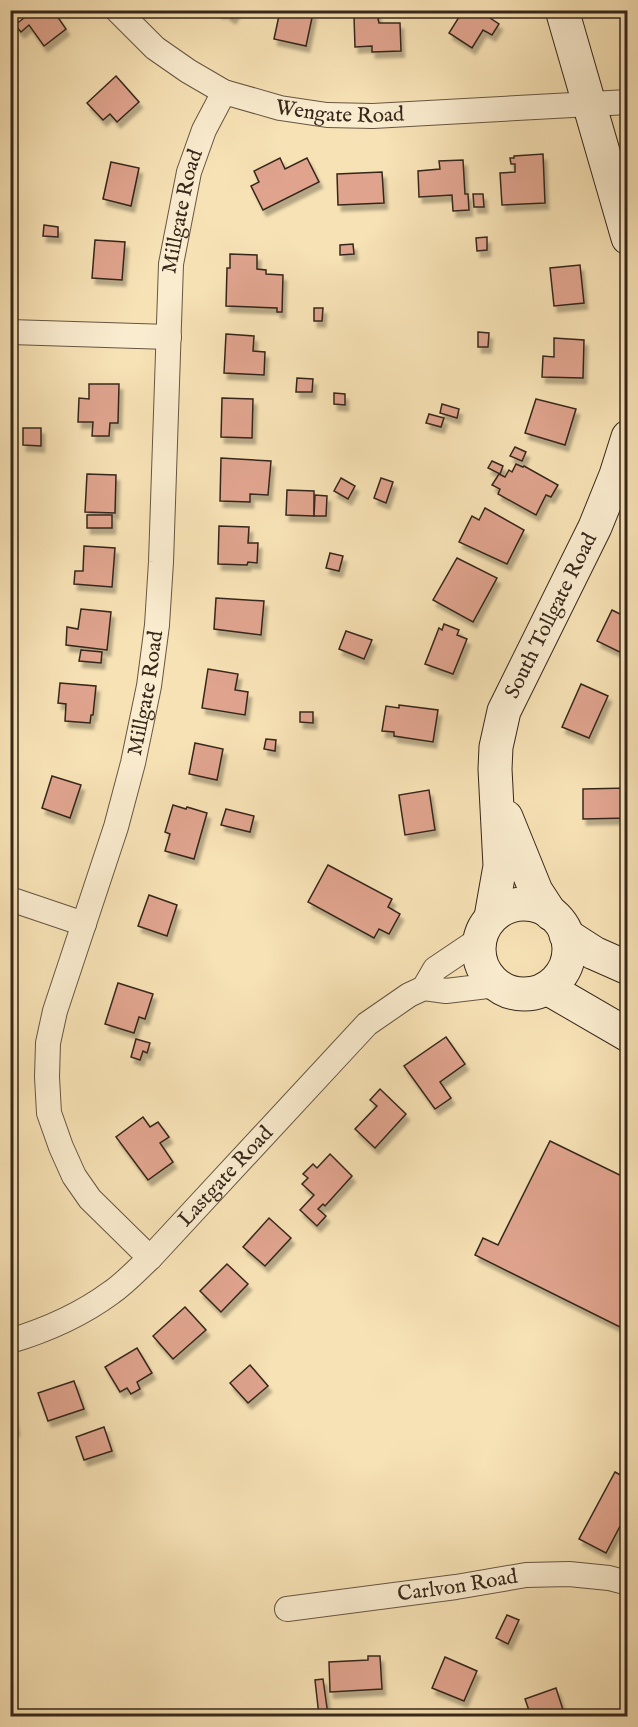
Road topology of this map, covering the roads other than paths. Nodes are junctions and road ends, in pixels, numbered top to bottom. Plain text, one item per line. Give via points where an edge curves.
1 (117, 10) edge
2 (562, 10) edge
3 (224, 92) junction
4 (627, 102) edge
5 (591, 104) junction
6 (627, 238) edge
7 (10, 332) edge
8 (169, 337) junction
9 (627, 437) edge
10 (497, 800) junction
11 (10, 899) edge
12 (84, 924) junction
13 (558, 924) junction
14 (486, 927) junction
15 (627, 969) edge
16 (496, 985) junction
17 (424, 988) junction
18 (547, 988) junction
19 (627, 1035) edge
20 (150, 1258) junction
21 (10, 1341) edge
22 (627, 1583) edge
23 (287, 1609) dead end

1 - 3 street, Wengate Road via 155,48
2 - 5 street
3 - 5 street, Wengate Road via 280,108 327,115
3 - 8 street, Millgate Road via 204,130 181,206 171,264
4 - 5 street, Wengate Road
5 - 6 street
7 - 8 street
8 - 12 street, Millgate Road via 158,604 149,686 116,827
9 - 10 street, South Tollgate Road via 595,527 504,711 496,747
10 - 13 street, South Tollgate Road via 536,891
10 - 14 street, South Tollgate Road via 501,866
11 - 12 street
12 - 20 street, Millgate Road via 48,1043 49,1113 60,1147 90,1199
13 - 14 street via 542,908 520,905 510,907
13 - 15 street, South Tollgate Road via 594,953
13 - 18 street via 569,947 564,968
14 - 16 street via 479,948 482,966
14 - 17 street, Lastgate Road via 435,969
16 - 17 street via 446,991
16 - 18 street via 521,994
17 - 20 street, Lastgate Road via 367,1024
18 - 19 street
20 - 21 street, Lastgate Road via 113,1292 73,1317
22 - 23 street, Carlvon Road via 569,1574 526,1575

